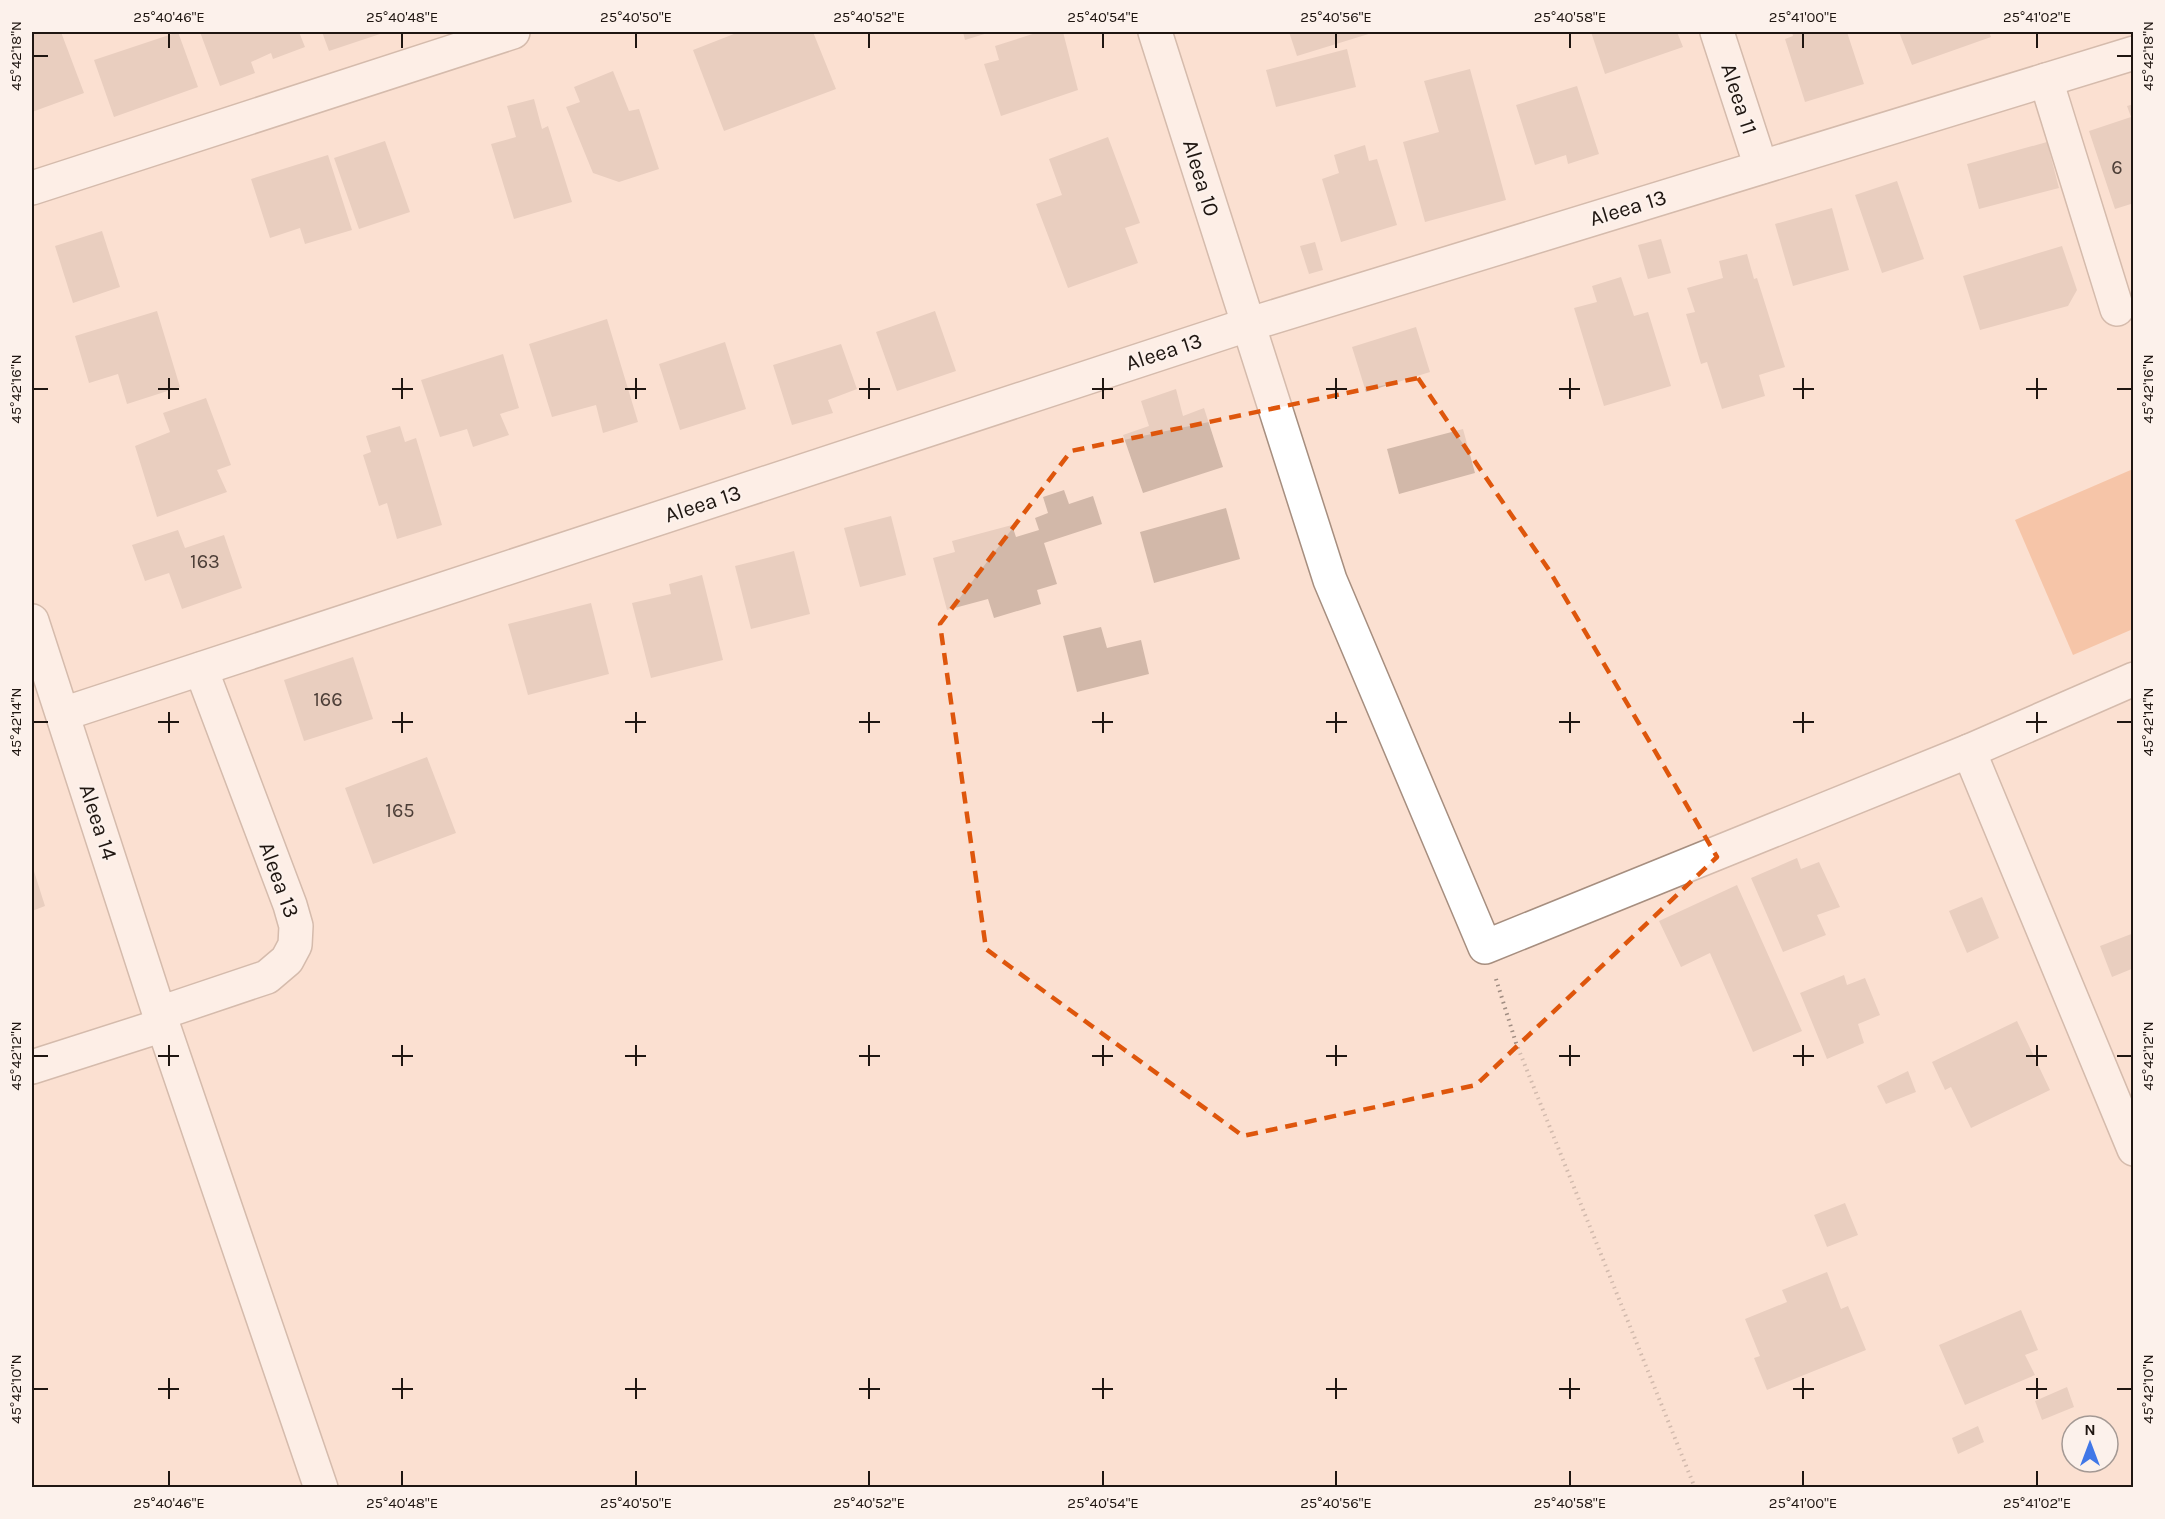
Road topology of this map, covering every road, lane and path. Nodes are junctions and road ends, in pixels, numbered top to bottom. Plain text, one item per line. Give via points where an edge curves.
1 (513, 32) edge
2 (1155, 32) edge
3 (1717, 32) edge
4 (436, 43) edge
5 (2133, 52) edge
6 (2046, 80) junction
7 (1761, 167) junction
8 (32, 188) edge
9 (2117, 309) dead end
10 (1247, 325) junction
11 (32, 621) edge
12 (201, 669) junction
13 (2133, 678) edge
14 (63, 714) junction
15 (1969, 751) junction
16 (1485, 946) junction
17 (161, 1019) junction
18 (32, 1067) edge
19 (2133, 1149) edge
20 (321, 1488) edge
21 (1695, 1488) edge

1 - 4 street
2 - 10 street, Aleea 10
3 - 7 street, Aleea 11
4 - 8 street
5 - 6 street, Aleea 13
6 - 7 street, Aleea 13
6 - 9 street
7 - 10 street, Aleea 13
10 - 12 street, Aleea 13
10 - 16 street, Aleea 10 via 1330,580
11 - 14 street, Aleea 14
12 - 14 street, Aleea 13
12 - 17 street, Aleea 13 via 290,905 296,926 295,945 286,960 267,977
13 - 15 street
14 - 17 street, Aleea 14
15 - 16 street
15 - 19 street
16 - 21 path via 1516,1043
17 - 18 street, Aleea 13
17 - 20 street, Aleea 14

